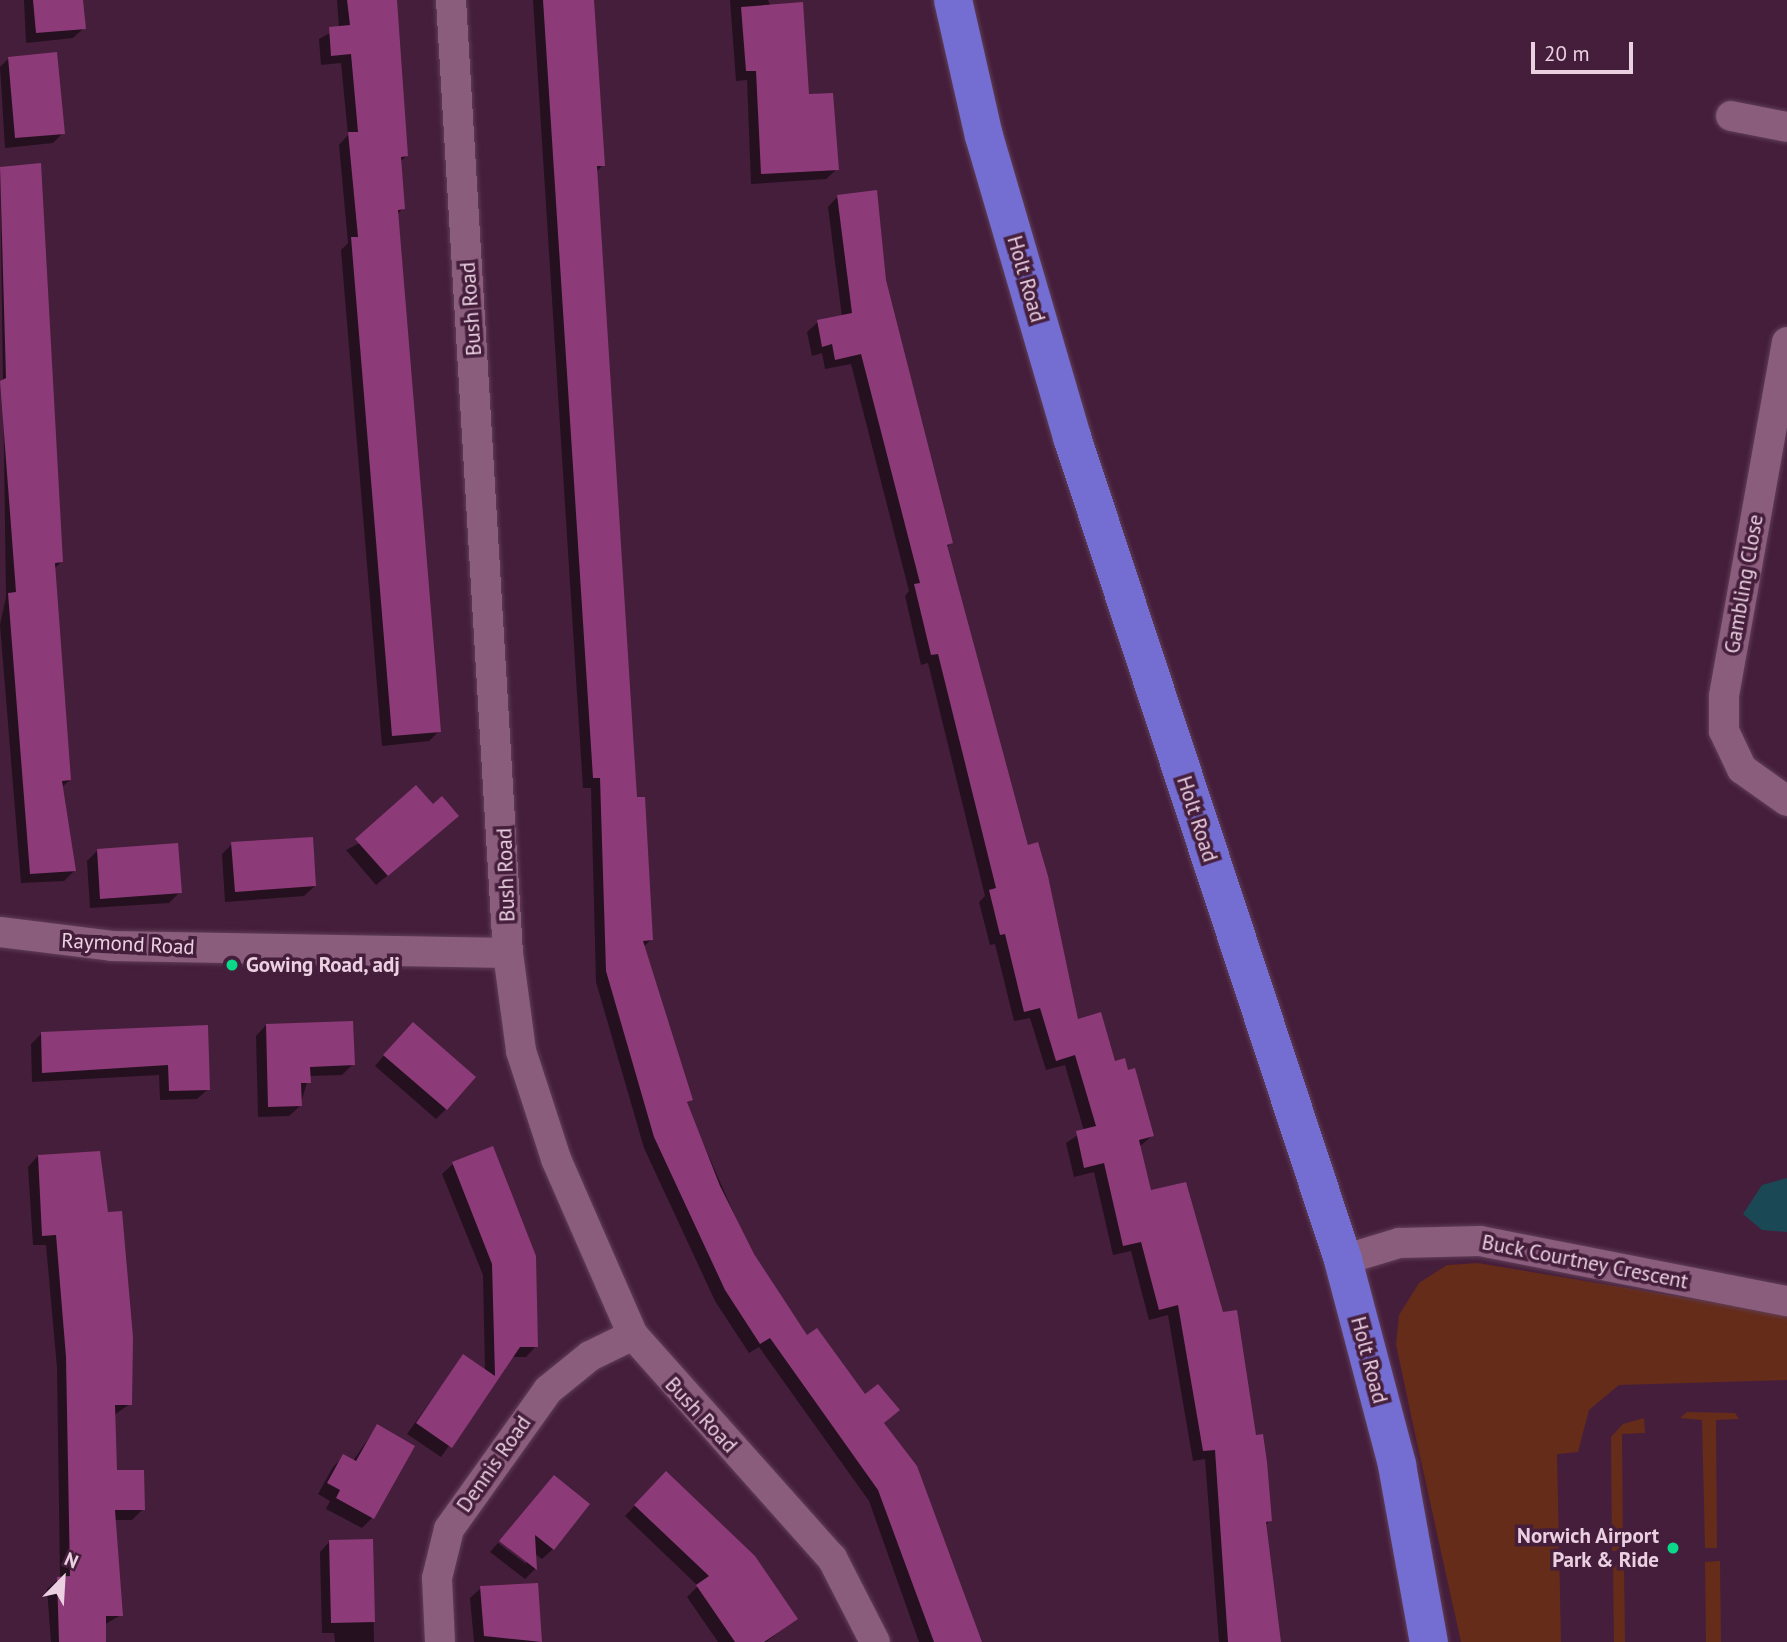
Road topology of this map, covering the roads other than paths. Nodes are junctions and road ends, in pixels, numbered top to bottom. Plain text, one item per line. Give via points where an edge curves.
1 (452, 0) edge
2 (953, 0) edge
3 (1731, 116) dead end
4 (1787, 127) edge
5 (1787, 342) edge
6 (1787, 801) edge
7 (0, 932) edge
8 (508, 953) junction
9 (1343, 1260) junction
10 (1787, 1301) edge
11 (633, 1335) junction
12 (440, 1642) edge
13 (875, 1642) edge
14 (1429, 1642) edge

1 - 8 street, Bush Road
2 - 9 highway, Holt Road via 984,136 1072,437
3 - 4 street
5 - 6 street, Gambling Close via 1726,684 1724,731 1742,769
7 - 8 street, Raymond Road via 112,946
8 - 11 street, Bush Road via 521,1051 536,1099
9 - 10 street, Buck Courtney Crescent via 1399,1243 1480,1241
9 - 14 highway, Holt Road via 1396,1465
11 - 12 street, Dennis Road via 590,1356 548,1390 449,1529 437,1578
11 - 13 street, Bush Road via 832,1558

